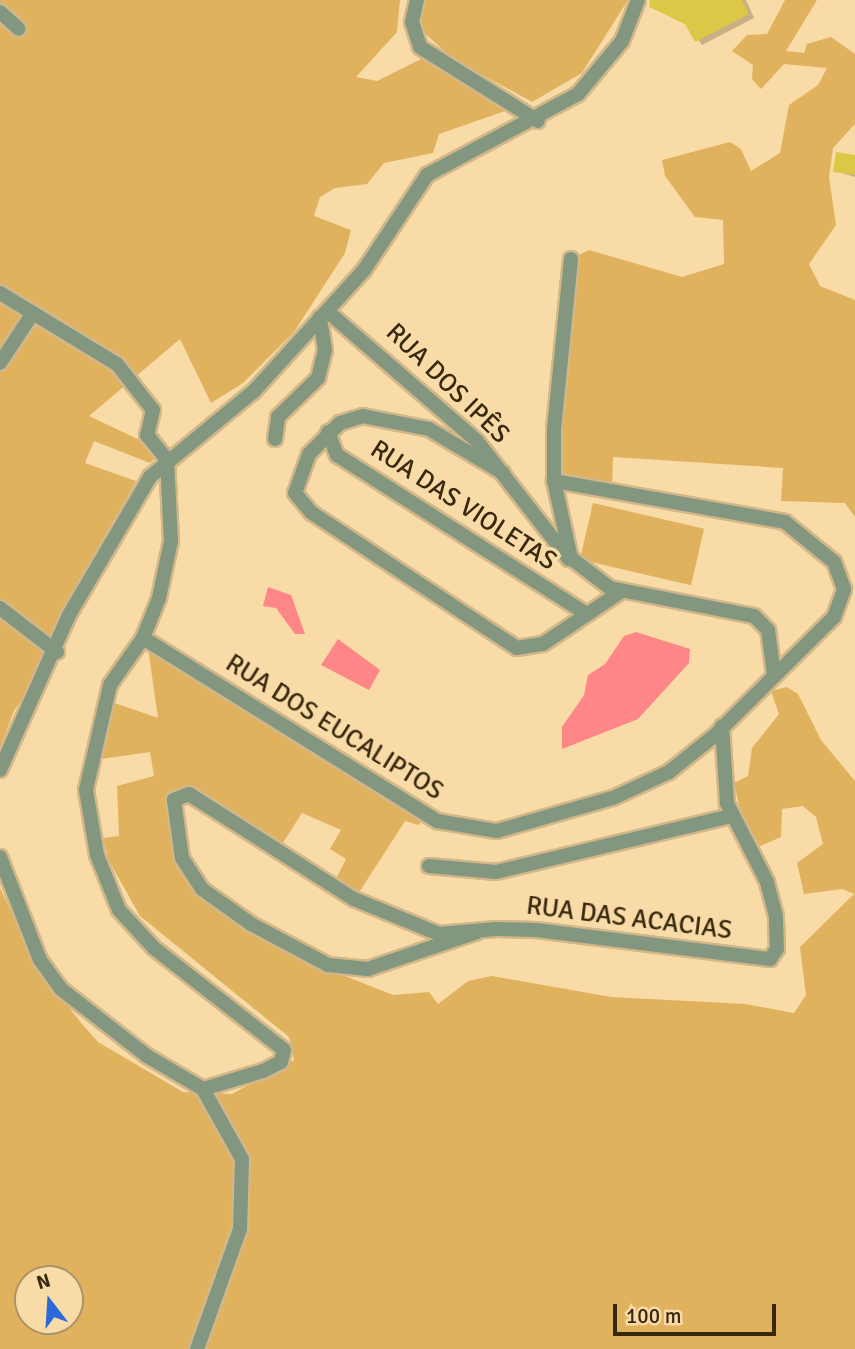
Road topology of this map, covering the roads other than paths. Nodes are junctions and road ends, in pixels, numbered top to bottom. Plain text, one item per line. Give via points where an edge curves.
1 (417, 0) edge
2 (638, 0) edge
3 (0, 12) edge
4 (19, 29) dead end
5 (538, 121) junction
6 (571, 259) dead end
7 (0, 292) edge
8 (33, 313) junction
9 (324, 314) junction
10 (0, 363) edge
11 (324, 437) junction
12 (275, 439) dead end
13 (167, 460) junction
14 (503, 473) junction
15 (554, 481) junction
16 (577, 568) junction
17 (622, 591) junction
18 (850, 599) edge
19 (0, 608) edge
20 (585, 613) junction
21 (143, 638) junction
22 (57, 652) junction
23 (774, 675) junction
24 (722, 726) junction
25 (0, 771) edge
26 (731, 816) junction
27 (0, 857) edge
28 (429, 866) dead end
29 (477, 932) junction
30 (204, 1089) junction
31 (197, 1349) edge

1 - 5 street via 412,22 420,47
2 - 5 street via 622,41 597,75
3 - 4 street
5 - 9 street via 458,154 428,175 364,270
6 - 15 street via 556,382
7 - 8 street
8 - 10 street
8 - 13 street via 117,364 153,410 147,435
9 - 12 street via 326,342 318,378 278,417
9 - 13 street via 254,391
9 - 14 street, RUA DOS IPÊS via 477,441
11 - 14 street via 363,416 408,421 463,446
11 - 20 street, RUA DAS VIOLETAS via 337,455
11 - 20 street via 295,485 303,506 517,648 543,644
13 - 21 street via 171,541
13 - 22 street via 135,498 111,551 69,615
14 - 16 street, RUA DOS IPÊS
15 - 16 street
15 - 18 street, RUA DOS EUCALIPTOS via 785,522 834,562
16 - 17 street
17 - 20 street
17 - 23 street via 754,616 768,630
18 - 23 street, RUA DOS EUCALIPTOS
19 - 22 street
21 - 24 street, RUA DOS EUCALIPTOS via 406,806 466,830 524,827 613,798 669,772
21 - 30 street via 110,685 90,752 90,824 105,886 154,948 274,1039 285,1056 263,1071
22 - 25 street via 18,719
23 - 24 street, RUA DOS EUCALIPTOS
24 - 26 street
26 - 28 street via 496,872
26 - 29 street, RUA DAS ACACIAS via 772,900 775,957 536,930
27 - 30 street via 40,960 61,989 147,1056
29 - 29 street, RUA DAS ACACIAS via 439,934 404,923 313,876 189,794 174,800 182,858 202,889 251,924 328,965 369,969
30 - 31 street via 235,1143 246,1178 240,1229

